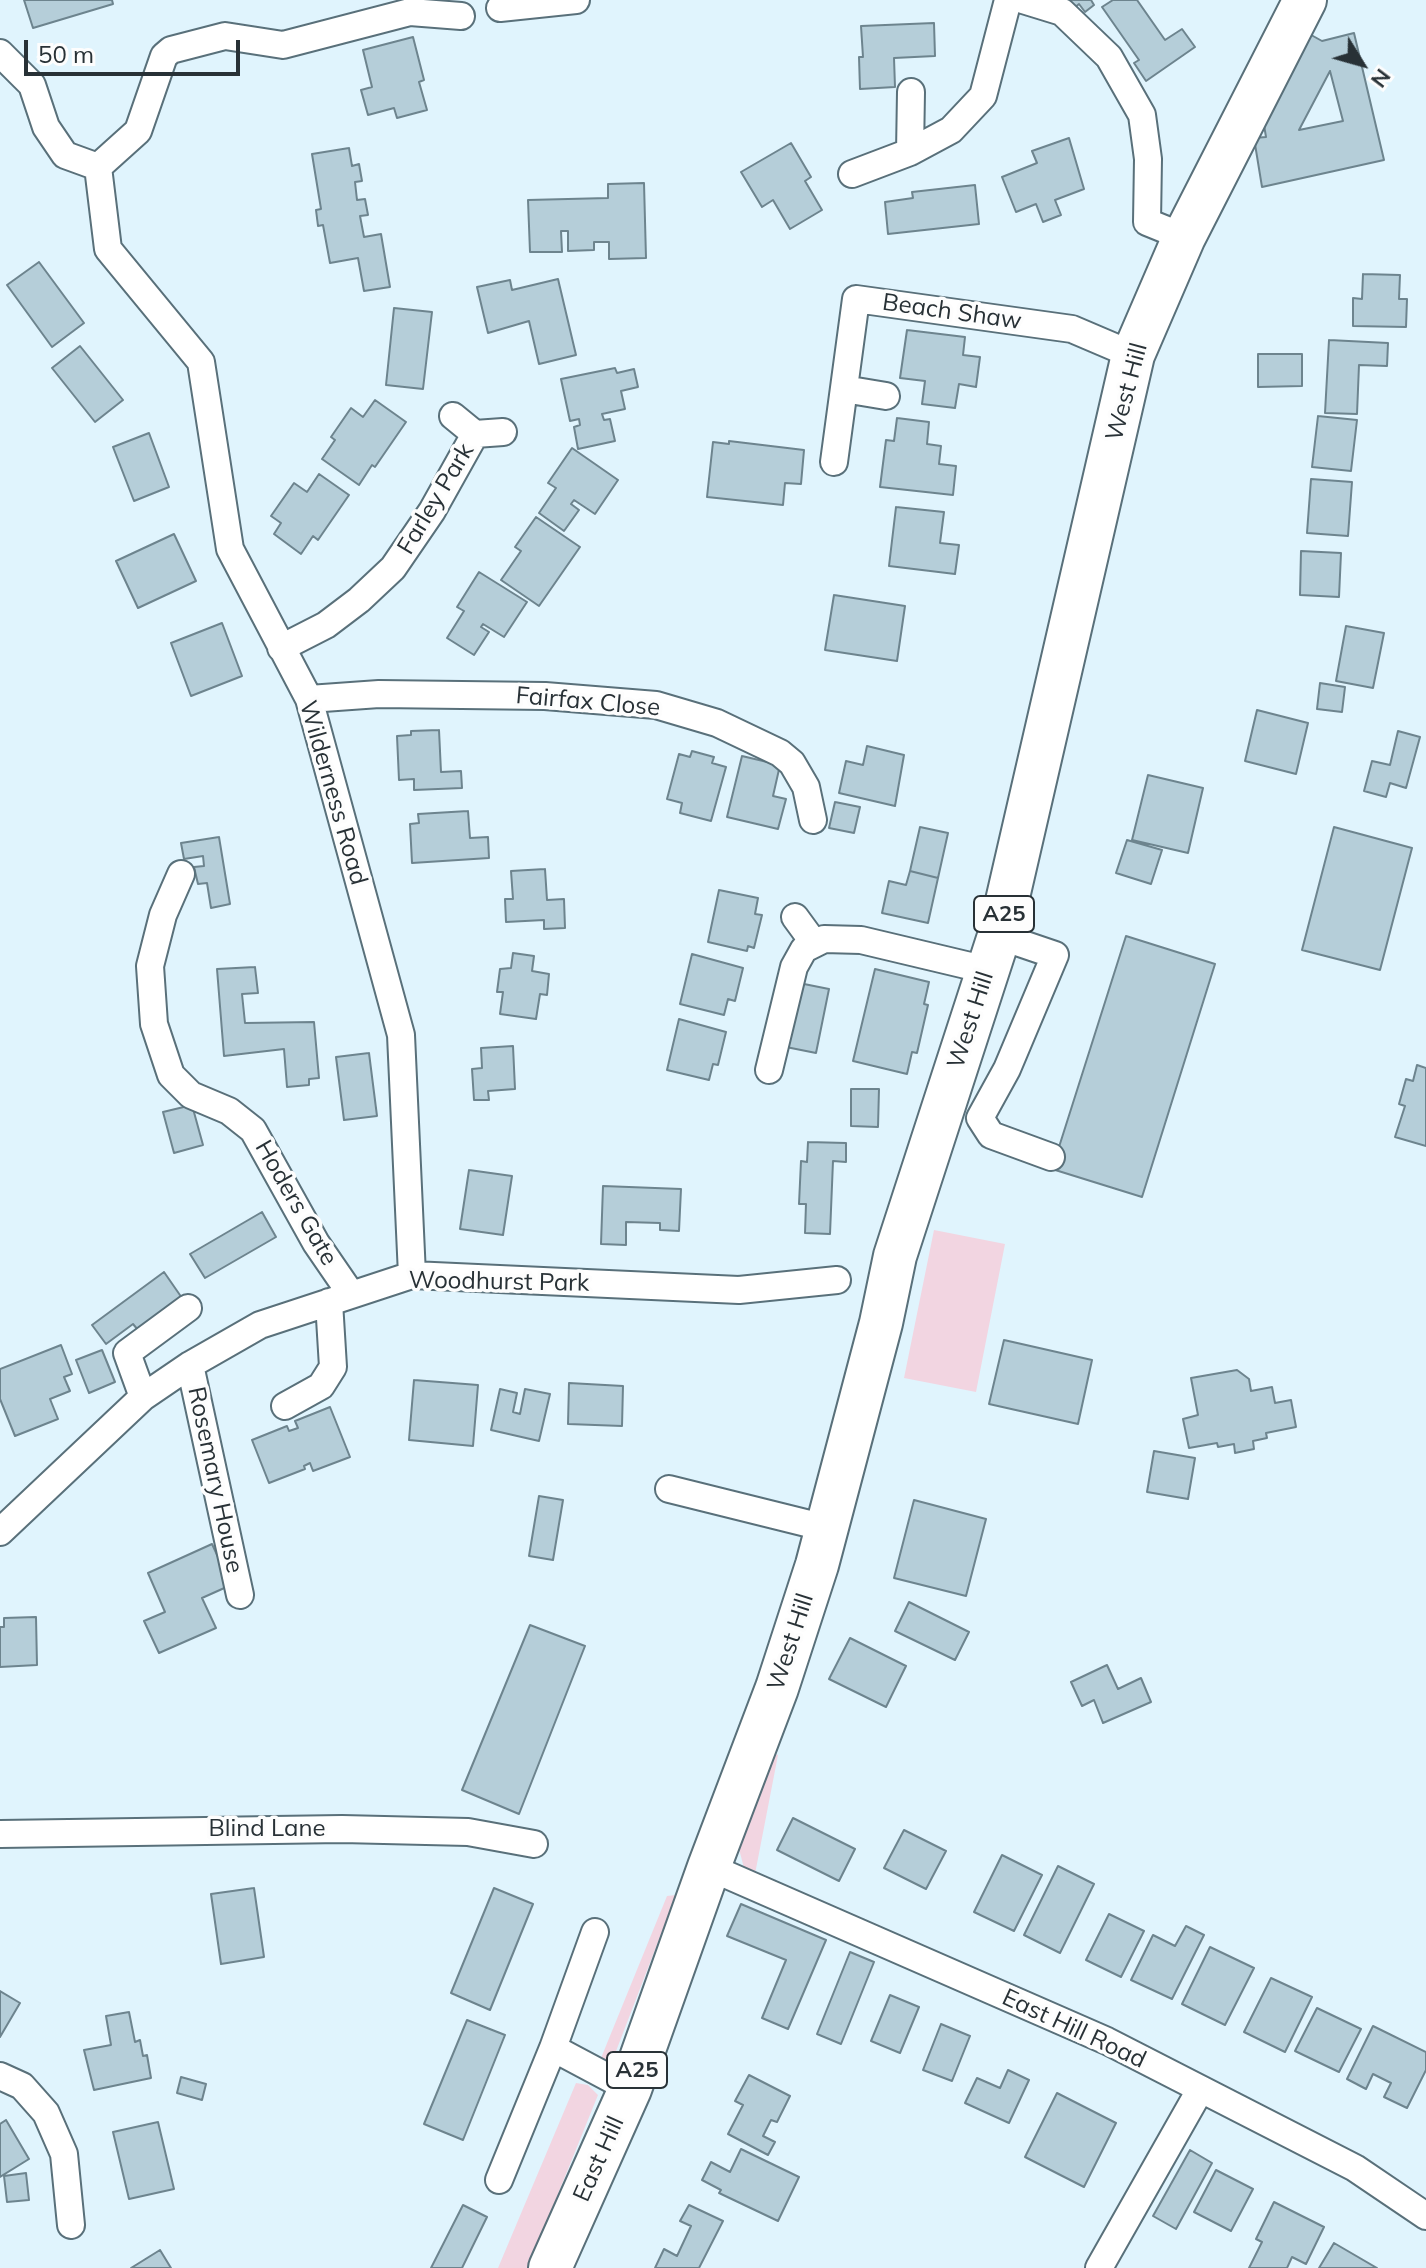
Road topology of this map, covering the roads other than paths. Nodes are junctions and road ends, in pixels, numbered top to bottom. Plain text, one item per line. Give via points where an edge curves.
1 (576, 0) edge
2 (1008, 0) edge
3 (1023, 0) edge
4 (1305, 0) edge
5 (500, 8) dead end
6 (461, 16) dead end
7 (0, 53) edge
8 (911, 92) dead end
9 (910, 152) junction
10 (98, 167) junction
11 (852, 174) dead end
12 (1184, 237) junction
13 (1133, 355) junction
14 (844, 389) junction
15 (886, 396) dead end
16 (453, 416) dead end
17 (503, 432) dead end
18 (475, 434) junction
19 (834, 462) dead end
20 (281, 648) junction
21 (309, 699) junction
22 (813, 820) dead end
23 (181, 874) dead end
24 (795, 917) dead end
25 (814, 943) junction
26 (993, 953) junction
27 (769, 1070) dead end
28 (1051, 1157) dead end
29 (412, 1275) junction
30 (837, 1280) dead end
31 (340, 1298) junction
32 (188, 1308) dead end
33 (190, 1365) junction
34 (143, 1397) junction
35 (285, 1406) dead end
36 (669, 1489) dead end
37 (826, 1528) junction
38 (0, 1532) edge
39 (240, 1595) dead end
40 (0, 1834) edge
41 (534, 1844) dead end
42 (709, 1867) junction
43 (595, 1932) dead end
44 (553, 2048) junction
45 (0, 2076) edge
46 (630, 2089) junction
47 (1200, 2090) junction
48 (499, 2180) dead end
49 (1426, 2216) edge
50 (71, 2225) dead end
51 (550, 2268) edge
52 (1099, 2268) edge

1 - 5 street
2 - 9 street via 983,96 951,130
3 - 12 street via 1062,12 1109,57 1142,115 1147,222
4 - 12 main road, West Hill / A25
6 - 10 street via 410,12 283,45 225,36 171,50 164,56 138,131
7 - 10 street via 32,85 46,127 65,155
8 - 9 street
9 - 11 street
10 - 20 street, Wilderness Road via 108,249 201,362 230,549
12 - 13 main road, West Hill / A25
13 - 14 street, Beach Shaw via 1072,329 856,299
13 - 26 main road, West Hill / A25
14 - 15 street
14 - 19 street, Beach Shaw
16 - 18 street, Farley Park
17 - 18 street, Farley Park
18 - 20 street, Farley Park via 393,568 326,625
20 - 21 street, Wilderness Road
21 - 22 street, Fairfax Close via 379,694 545,696 656,705 717,723 780,753 806,787
21 - 29 street, Wilderness Road via 401,1035
23 - 31 street, Hoders Gate via 150,966 154,1024 171,1075 191,1095 229,1111 253,1130
24 - 25 street
25 - 26 street via 861,940
25 - 27 street via 794,967
26 - 28 street via 1055,955 1007,1069 980,1118 991,1135
26 - 37 main road, West Hill / A25 via 895,1256
29 - 30 street, Woodhurst Park via 739,1290
29 - 31 street, Woodhurst Park
31 - 33 street, Woodhurst Park via 260,1325
31 - 35 street via 333,1367 321,1386
32 - 34 street via 127,1353
33 - 34 street, Woodhurst Park
33 - 39 street, Rosemary House
34 - 38 street, Woodhurst Park
36 - 37 street
37 - 42 main road, West Hill / A25 via 777,1688
40 - 41 street, Blind Lane via 342,1829 468,1832
42 - 46 main road, East Hill / A25
42 - 47 street, East Hill Road via 1107,2041
43 - 44 street
44 - 46 street
44 - 48 street
45 - 50 street via 22,2086 46,2113 64,2154
46 - 51 main road, East Hill / A25
47 - 49 street, East Hill Road via 1355,2168
47 - 52 street

